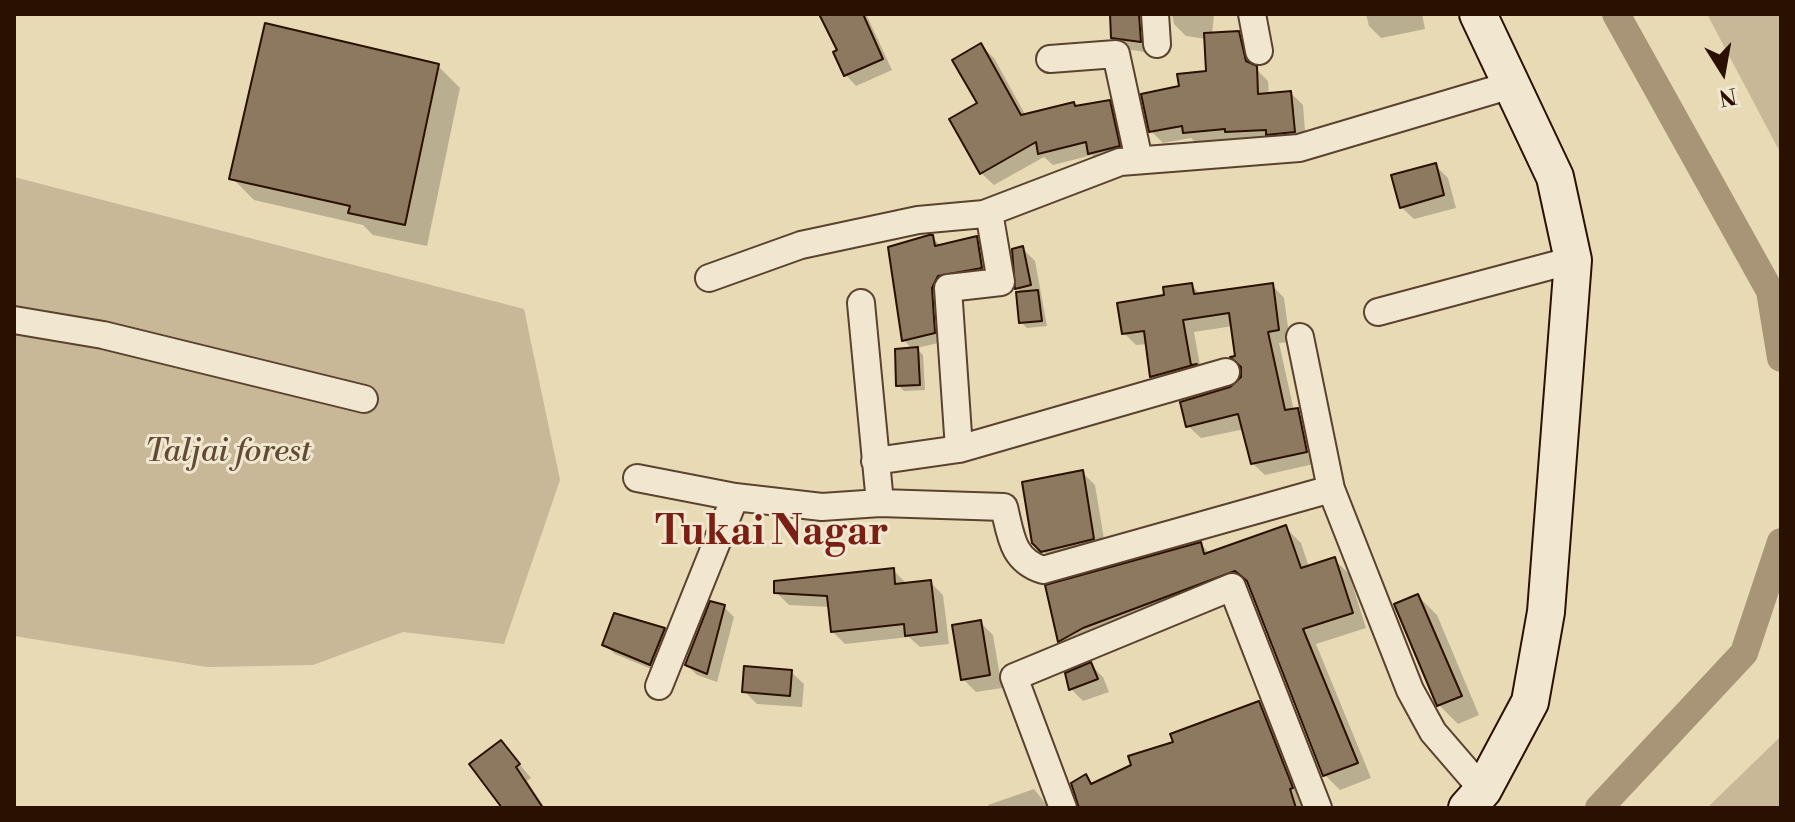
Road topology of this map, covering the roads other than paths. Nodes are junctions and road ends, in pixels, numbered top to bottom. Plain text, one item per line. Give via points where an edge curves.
1 (1155, 14) edge
2 (1252, 14) edge
3 (1478, 14) edge
4 (1157, 44) dead end
5 (1259, 51) dead end
6 (1050, 59) dead end
7 (1511, 85) junction
8 (1139, 160) junction
9 (989, 212) junction
10 (1573, 260) junction
11 (709, 278) dead end
12 (861, 303) dead end
13 (1378, 312) dead end
14 (14, 320) edge
15 (1300, 337) dead end
16 (1226, 372) dead end
17 (364, 399) dead end
18 (959, 449) junction
19 (875, 461) junction
20 (637, 478) dead end
21 (1331, 489) junction
22 (735, 497) junction
23 (880, 503) junction
24 (659, 686) dead end
25 (1475, 799) edge
26 (1063, 808) edge
27 (1318, 808) edge

1 - 4 street
2 - 5 street
3 - 7 street
6 - 8 street via 1116,54
7 - 8 street via 1299,148
7 - 10 street via 1555,177
8 - 9 street via 1120,162
9 - 11 street via 918,220 801,245
9 - 18 street via 1001,282 948,288
10 - 13 street
10 - 25 street via 1546,612 1530,702
12 - 19 street
14 - 17 street via 103,335
15 - 21 street
16 - 18 street
18 - 19 street
19 - 23 street
20 - 22 street
21 - 23 street via 1043,570 1015,552 1004,507
21 - 25 street via 1410,690
22 - 23 street via 822,507
22 - 24 street
26 - 27 street via 1014,677 1232,587

